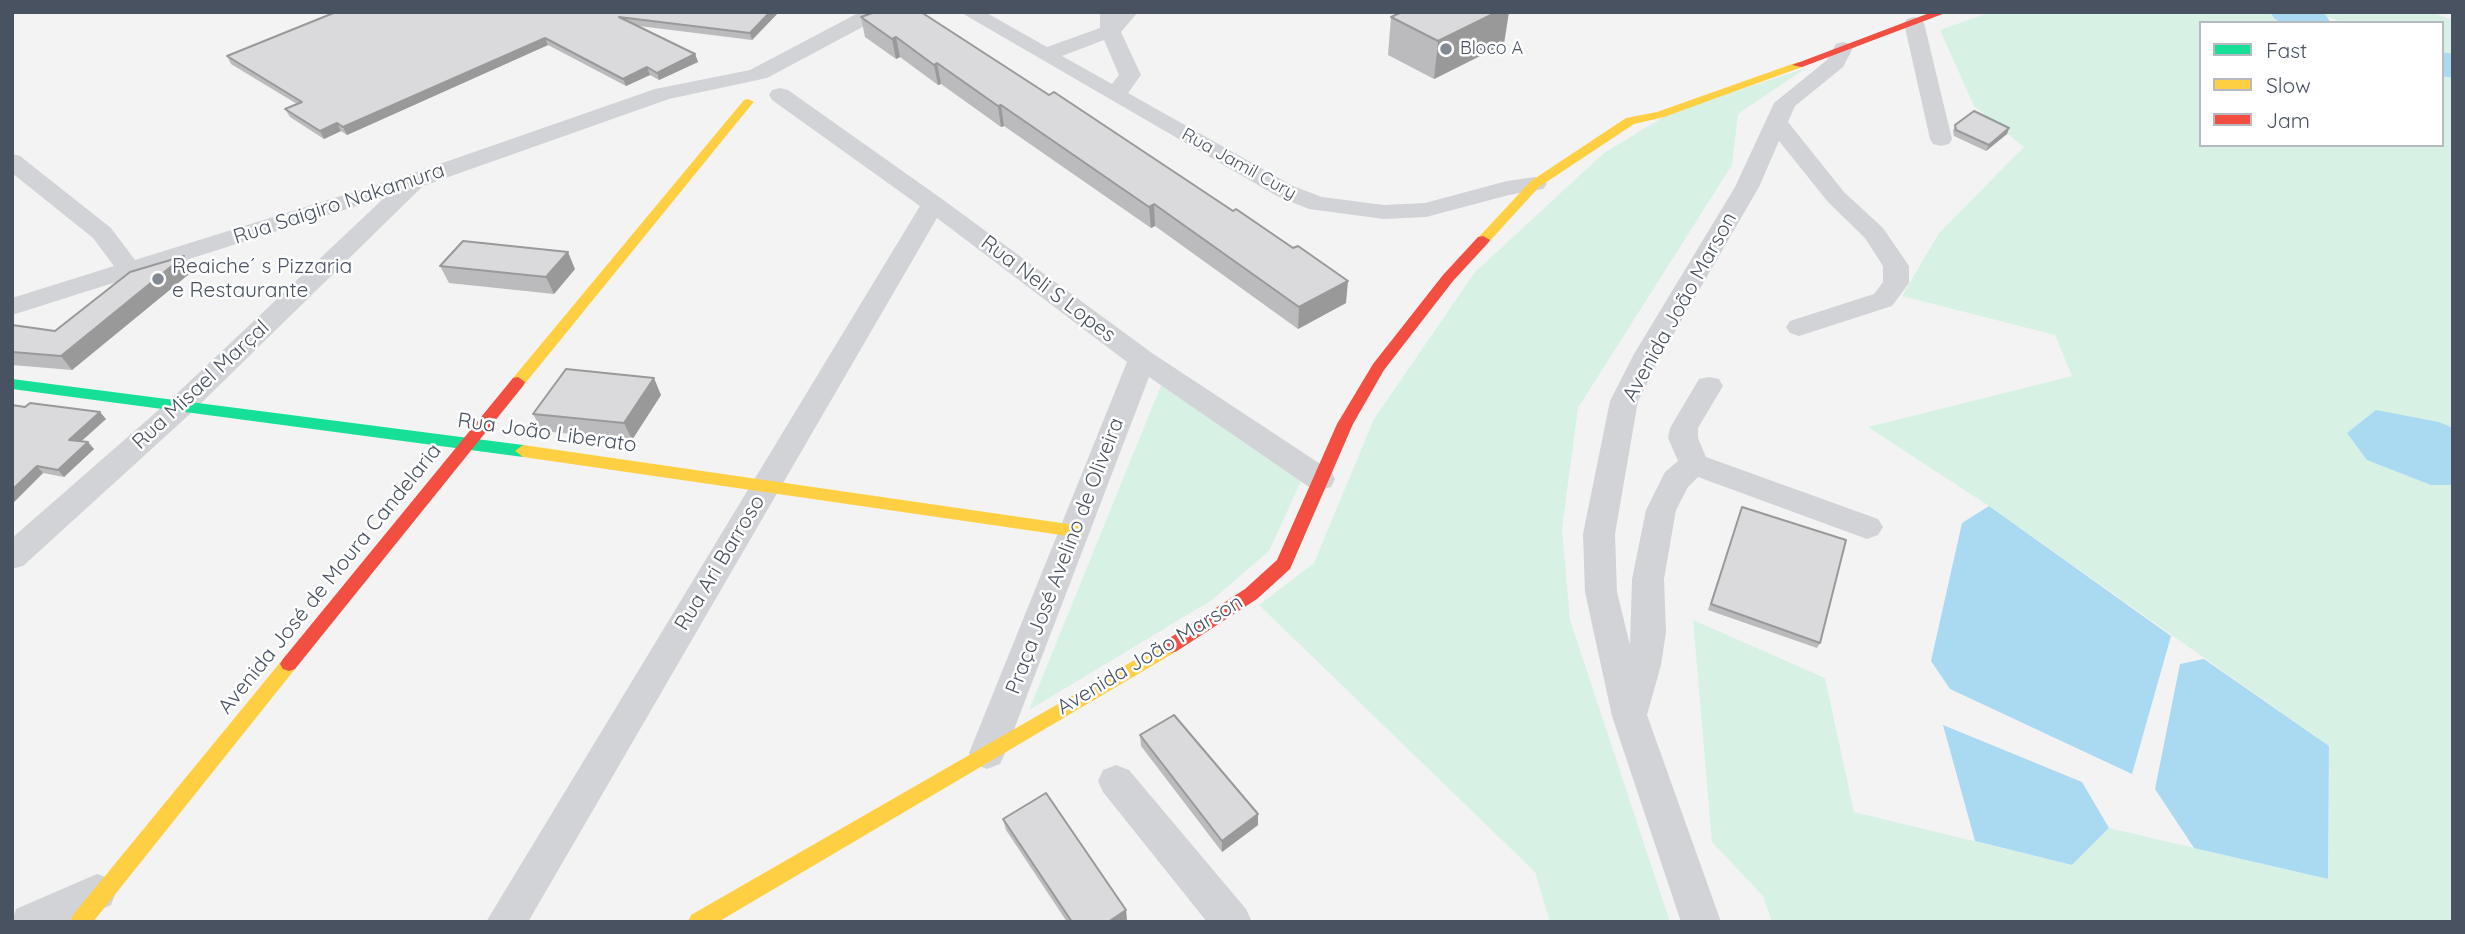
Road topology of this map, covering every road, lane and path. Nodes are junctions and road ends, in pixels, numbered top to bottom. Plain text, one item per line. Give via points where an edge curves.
1 (876, 12) edge
2 (970, 12) edge
3 (1128, 12) edge
4 (1943, 12) edge
5 (1110, 22) edge
6 (1914, 23) junction
7 (849, 29) junction
8 (1843, 48) junction
9 (1045, 55) junction
10 (753, 74) junction
11 (784, 89) junction
12 (663, 94) junction
13 (1115, 95) junction
14 (739, 96) junction
15 (1656, 98) dead end
16 (1629, 121) junction
17 (1777, 123) junction
18 (1941, 139) dead end
19 (12, 161) edge
20 (416, 180) junction
21 (1535, 184) junction
22 (933, 204) junction
23 (130, 270) junction
24 (12, 307) edge
25 (1799, 327) dead end
26 (1142, 359) junction
27 (12, 384) edge
28 (1709, 386) dead end
29 (180, 407) junction
30 (468, 443) junction
31 (1694, 464) junction
32 (1320, 479) junction
33 (765, 487) junction
34 (1867, 527) dead end
35 (1074, 531) junction
36 (12, 557) edge
37 (1630, 716) junction
38 (987, 753) junction
39 (1116, 781) dead end
40 (109, 886) junction
41 (30, 922) edge
42 (80, 922) edge
43 (506, 922) edge
44 (698, 922) edge
45 (1232, 922) edge
46 (1701, 922) edge

1 - 7 street, Rua Saigiro Nakamura
2 - 9 street, Rua Jamil Cury
3 - 5 street
4 - 6 street, Avenida João Marson
5 - 9 street
5 - 13 street via 1130,75
6 - 8 street, Avenida João Marson
6 - 18 street
7 - 10 street, Rua Saigiro Nakamura
7 - 11 street, Rua Saigiro Nakamura
8 - 16 street, Avenida João Marson via 1660,115
8 - 17 street, Avenida João Marson via 1836,63 1785,103
9 - 13 street, Rua Jamil Cury
10 - 11 street, Rua Neli S Lopes via 779,75
10 - 12 street, Rua Saigiro Nakamura
10 - 14 street via 738,80
11 - 14 street, Rua Saigiro Nakamura via 759,102
11 - 22 street, Rua Neli S Lopes
12 - 14 street, Rua Saigiro Nakamura
12 - 20 street, Rua Saigiro Nakamura
13 - 21 street, Rua Jamil Cury via 1285,191 1318,204 1384,212 1426,210 1507,187
14 - 30 street, Avenida José de Moura Candelaria
15 - 16 street, Avenida João Marson via 1634,111
16 - 21 street, Avenida João Marson
17 - 25 street via 1836,197 1874,233 1896,267 1896,283 1883,300
17 - 37 street, Avenida João Marson via 1725,226 1624,401 1599,534 1601,592
19 - 23 street via 102,233
20 - 23 street, Rua Saigiro Nakamura
20 - 29 street, Rua Misael Marçal
21 - 32 street, Avenida João Marson via 1440,287 1378,367
22 - 26 street, Rua Neli S Lopes
22 - 33 street, Rua Ari Barroso
23 - 24 street, Rua Saigiro Nakamura
26 - 32 street, Rua Neli S Lopes
26 - 35 street, Praça José Avelino de Oliveira
27 - 29 street, Rua João Liberato
28 - 31 street via 1684,428 1683,438
29 - 30 street, Rua João Liberato
29 - 36 street, Rua Misael Marçal
30 - 33 street, Rua João Liberato
30 - 40 street, Avenida José de Moura Candelaria
31 - 34 street
31 - 37 street via 1675,480 1661,510 1648,579 1649,632
32 - 38 street, Avenida João Marson via 1284,564 1251,594 1197,631
33 - 35 street, Rua João Liberato
33 - 43 street, Rua Ari Barroso
35 - 38 street, Praça José Avelino de Oliveira
37 - 46 street, Avenida João Marson
38 - 44 street, Avenida João Marson
39 - 45 street
40 - 41 street
40 - 42 street, Avenida José de Moura Candelaria

